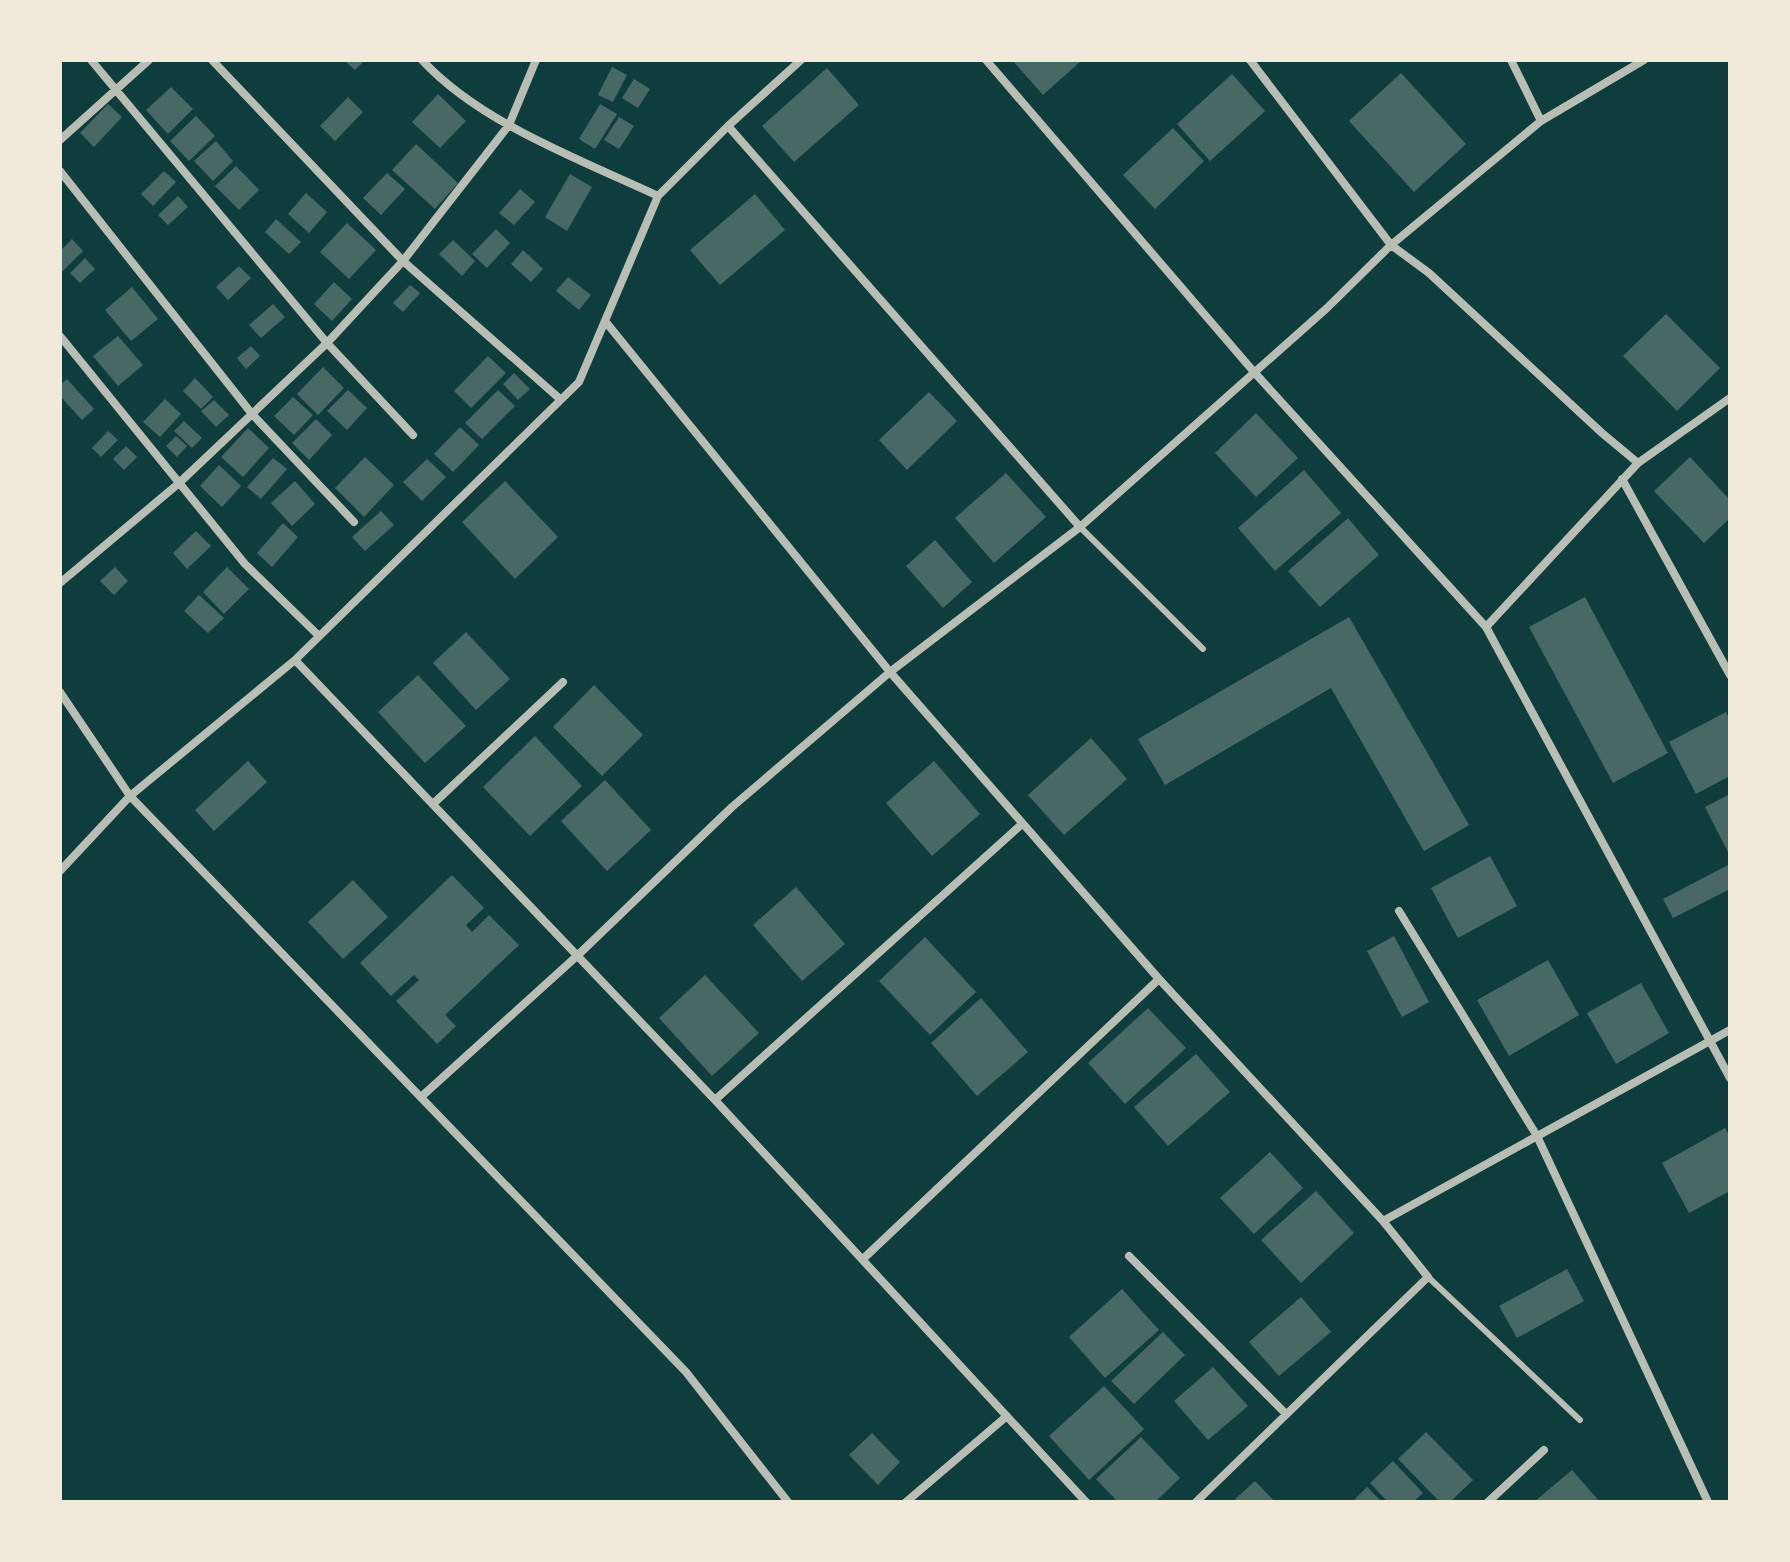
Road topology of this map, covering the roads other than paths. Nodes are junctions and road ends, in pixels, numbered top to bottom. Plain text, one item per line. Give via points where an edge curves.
1 (91, 60) edge
2 (149, 60) edge
3 (212, 60) edge
4 (422, 60) edge
5 (536, 60) edge
6 (801, 60) edge
7 (986, 60) edge
8 (1250, 60) edge
9 (1511, 60) edge
10 (1644, 60) edge
11 (114, 91) junction
12 (1541, 121) junction
13 (509, 125) junction
14 (728, 126) junction
15 (60, 140) edge
16 (60, 171) edge
17 (658, 196) junction
18 (1391, 245) junction
19 (403, 261) junction
20 (605, 321) junction
21 (60, 336) edge
22 (327, 343) junction
23 (1254, 372) junction
24 (1730, 398) edge
25 (560, 399) junction
26 (252, 414) junction
27 (413, 435) dead end
28 (1638, 463) junction
29 (1622, 479) junction
30 (178, 484) junction
31 (354, 522) dead end
32 (1080, 527) junction
33 (60, 583) edge
34 (1486, 627) junction
35 (319, 636) junction
36 (1203, 649) dead end
37 (295, 660) junction
38 (890, 672) junction
39 (1730, 675) edge
40 (563, 682) dead end
41 (60, 692) edge
42 (130, 796) junction
43 (433, 804) junction
44 (1022, 824) junction
45 (60, 871) edge
46 (1399, 911) dead end
47 (578, 955) junction
48 (1159, 979) junction
49 (1730, 1030) edge
50 (1710, 1041) junction
51 (1730, 1078) edge
52 (421, 1097) junction
53 (715, 1100) junction
54 (1537, 1136) junction
55 (1383, 1221) junction
56 (1129, 1256) dead end
57 (863, 1259) junction
58 (1428, 1277) junction
59 (1286, 1414) junction
60 (1007, 1416) junction
61 (1580, 1420) dead end
62 (1544, 1450) dead end
63 (788, 1502) edge
64 (906, 1502) edge
65 (1086, 1502) edge
66 (1196, 1502) edge
67 (1488, 1502) edge
68 (1708, 1502) edge

1 - 11 street
2 - 11 street
3 - 19 street
4 - 13 street via 436,76
5 - 13 street
6 - 14 street
7 - 23 street
8 - 18 street
9 - 12 street
10 - 12 street
11 - 15 street
11 - 22 street
12 - 18 street
13 - 17 street
13 - 19 street
14 - 17 street
14 - 32 street
16 - 26 street
17 - 20 street
18 - 23 street
18 - 28 street via 1429,273
19 - 22 street
19 - 25 street
20 - 25 street via 579,382
20 - 38 street
21 - 30 street
22 - 26 street
22 - 27 street
23 - 32 street
23 - 34 street
24 - 28 street
25 - 35 street
26 - 30 street
26 - 31 street
28 - 29 street
29 - 34 street
29 - 39 street
30 - 33 street
30 - 35 street via 245,564
32 - 36 lane
32 - 38 street
34 - 50 street
35 - 37 street
37 - 42 street
37 - 43 street
38 - 44 street
38 - 47 street via 732,807
40 - 43 street
41 - 42 street
42 - 45 street
42 - 52 street
43 - 47 street
44 - 48 street
44 - 53 street
46 - 54 street
47 - 52 street
47 - 53 street
48 - 55 street
48 - 57 street
49 - 50 street
50 - 51 street
50 - 54 street
52 - 63 street via 686,1372
53 - 57 street
54 - 55 street
54 - 68 street
55 - 58 street
56 - 59 street
57 - 60 street
58 - 59 street
58 - 61 lane
59 - 66 street
60 - 64 street
60 - 65 street
62 - 67 street

